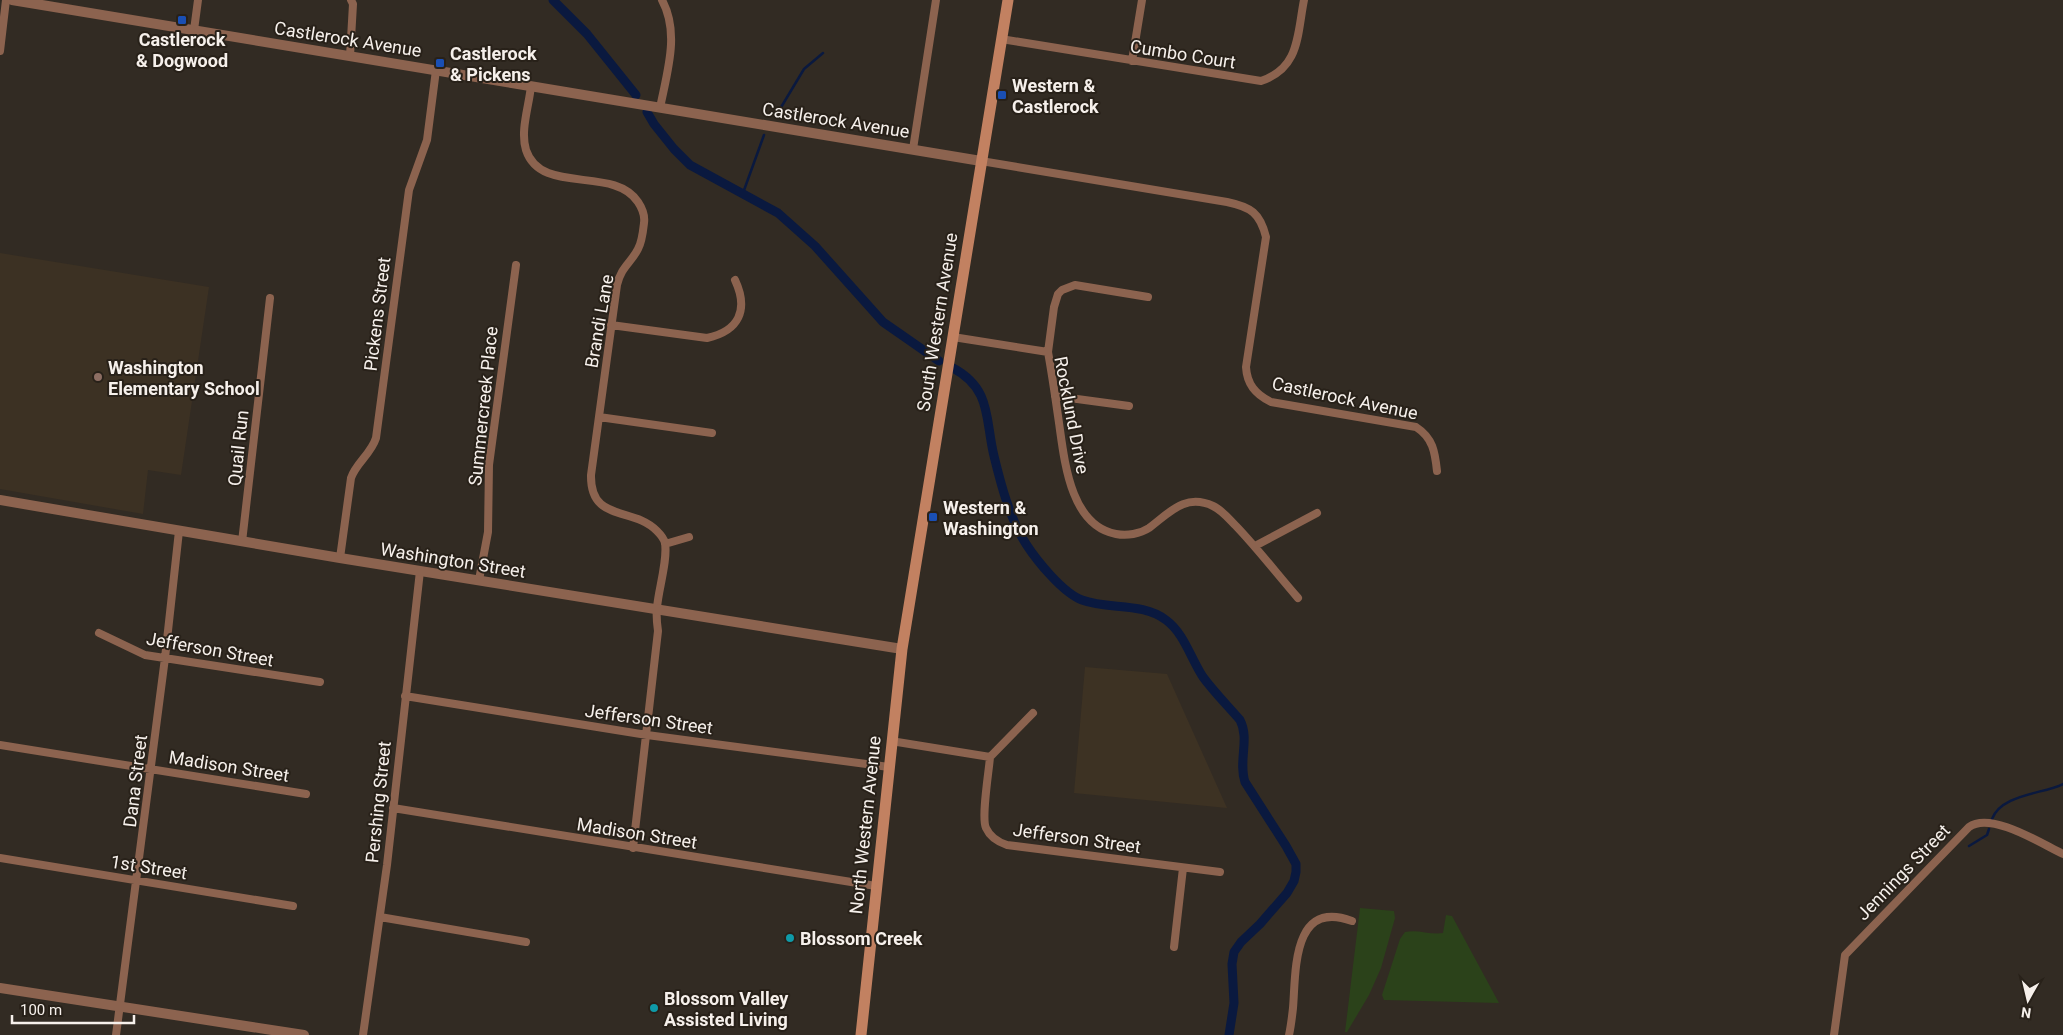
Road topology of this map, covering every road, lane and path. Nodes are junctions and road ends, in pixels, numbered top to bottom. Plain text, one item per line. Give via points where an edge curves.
1 (6, 0) edge
2 (12, 0) edge
3 (198, 0) edge
4 (351, 0) edge
5 (662, 0) edge
6 (936, 0) edge
7 (1008, 0) edge
8 (1142, 0) edge
9 (1304, 0) edge
10 (194, 30) junction
11 (1001, 39) junction
12 (0, 51) edge
13 (350, 56) junction
14 (1132, 61) junction
15 (436, 70) junction
16 (532, 86) junction
17 (660, 108) junction
18 (913, 150) junction
19 (981, 161) junction
20 (516, 265) dead end
21 (736, 280) dead end
22 (1148, 297) dead end
23 (270, 298) dead end
24 (611, 324) junction
25 (953, 336) junction
26 (1048, 352) junction
27 (1056, 396) junction
28 (1130, 406) dead end
29 (600, 417) junction
30 (712, 433) dead end
31 (1437, 471) dead end
32 (0, 500) edge
33 (1317, 513) dead end
34 (179, 531) junction
35 (689, 537) dead end
36 (242, 542) junction
37 (665, 544) junction
38 (1255, 546) junction
39 (340, 558) junction
40 (420, 571) junction
41 (479, 580) junction
42 (1298, 598) dead end
43 (657, 609) junction
44 (99, 633) dead end
45 (902, 649) junction
46 (166, 658) junction
47 (320, 682) dead end
48 (405, 696) junction
49 (1033, 713) dead end
50 (647, 735) junction
51 (891, 741) junction
52 (0, 744) edge
53 (990, 758) junction
54 (889, 767) junction
55 (152, 769) junction
56 (306, 794) dead end
57 (393, 808) junction
58 (633, 848) junction
59 (2063, 854) edge
60 (0, 858) edge
61 (1184, 868) junction
62 (1220, 872) dead end
63 (137, 880) junction
64 (876, 886) junction
65 (293, 906) dead end
66 (380, 918) junction
67 (1352, 921) dead end
68 (526, 942) dead end
69 (1174, 947) dead end
70 (0, 988) edge
71 (120, 1006) junction
72 (116, 1035) edge
73 (304, 1035) edge
74 (363, 1035) edge
75 (861, 1035) edge
76 (1290, 1035) edge
77 (1834, 1035) edge

1 - 12 street
2 - 10 street, Castlerock Avenue
3 - 10 street
4 - 13 street
5 - 17 street via 671,23 672,39
6 - 18 street
7 - 11 main road, South Western Avenue
8 - 14 street
9 - 14 street, Cumbo Court via 1293,56 1275,77 1261,81
10 - 13 street, Castlerock Avenue
11 - 14 street, Cumbo Court
11 - 19 main road, South Western Avenue
13 - 15 street, Castlerock Avenue
15 - 16 street, Castlerock Avenue
15 - 39 street, Pickens Street via 427,140 409,190 376,438 352,475
16 - 17 street, Castlerock Avenue
16 - 24 street, Brandi Lane via 524,140 528,155 536,166 553,174 616,185 630,192 642,209 642,240 638,251 619,275
17 - 18 street, Castlerock Avenue
18 - 19 street, Castlerock Avenue
19 - 25 main road, South Western Avenue
19 - 31 street, Castlerock Avenue via 1218,200 1251,210 1258,217 1266,237 1246,367 1250,386 1270,402 1416,427 1430,438
20 - 41 street, Summercreek Place via 489,465 488,532
21 - 24 street via 742,294 740,312 734,324 717,336 707,338
22 - 26 street via 1075,286 1062,290 1054,307
23 - 36 street, Quail Run
24 - 29 street, Brandi Lane
25 - 26 street, Rocklund Drive
25 - 45 main road, South Western Avenue
26 - 27 street, Rocklund Drive
27 - 28 street
27 - 38 street, Rocklund Drive via 1065,468 1071,489 1093,524 1120,535 1138,533 1180,504 1203,503 1220,510
29 - 30 street
29 - 37 street, Brandi Lane via 591,475 593,494 607,509 644,520 660,534
32 - 34 street, Washington Street
33 - 38 street
34 - 36 street, Washington Street
34 - 46 street, Dana Street
35 - 37 street
36 - 39 street, Washington Street
37 - 43 street
38 - 42 street, Rocklund Drive
39 - 40 street, Washington Street
40 - 41 street, Washington Street
40 - 48 street, Pershing Street
41 - 43 street, Washington Street
43 - 45 street, Washington Street
43 - 50 street via 658,631
44 - 46 street, Jefferson Street via 140,654
45 - 51 main road, North Western Avenue
46 - 47 street, Jefferson Street
46 - 55 street, Dana Street
48 - 50 street, Jefferson Street
48 - 57 street, Pershing Street
49 - 53 street
50 - 54 street, Jefferson Street
50 - 58 street
51 - 53 street
51 - 54 main road, North Western Avenue
52 - 55 street, Madison Street
53 - 61 street, Jefferson Street via 984,824 1000,843
54 - 64 main road, North Western Avenue
55 - 56 street, Madison Street
55 - 63 street, Dana Street
57 - 58 street, Madison Street
57 - 66 street, Pershing Street
58 - 64 street, Madison Street
59 - 77 street, Jennings Street via 1999,824 1976,822 1969,827 1845,955
60 - 63 street, 1st Street
61 - 62 street, Jefferson Street
61 - 69 street
63 - 65 street, 1st Street
63 - 71 street, Dana Street
64 - 75 main road, North Western Avenue
66 - 68 street
66 - 74 street, Pershing Street
67 - 76 street via 1339,918 1320,920 1310,925 1302,936 1295,968
70 - 71 street
71 - 72 street, Dana Street
71 - 73 street

